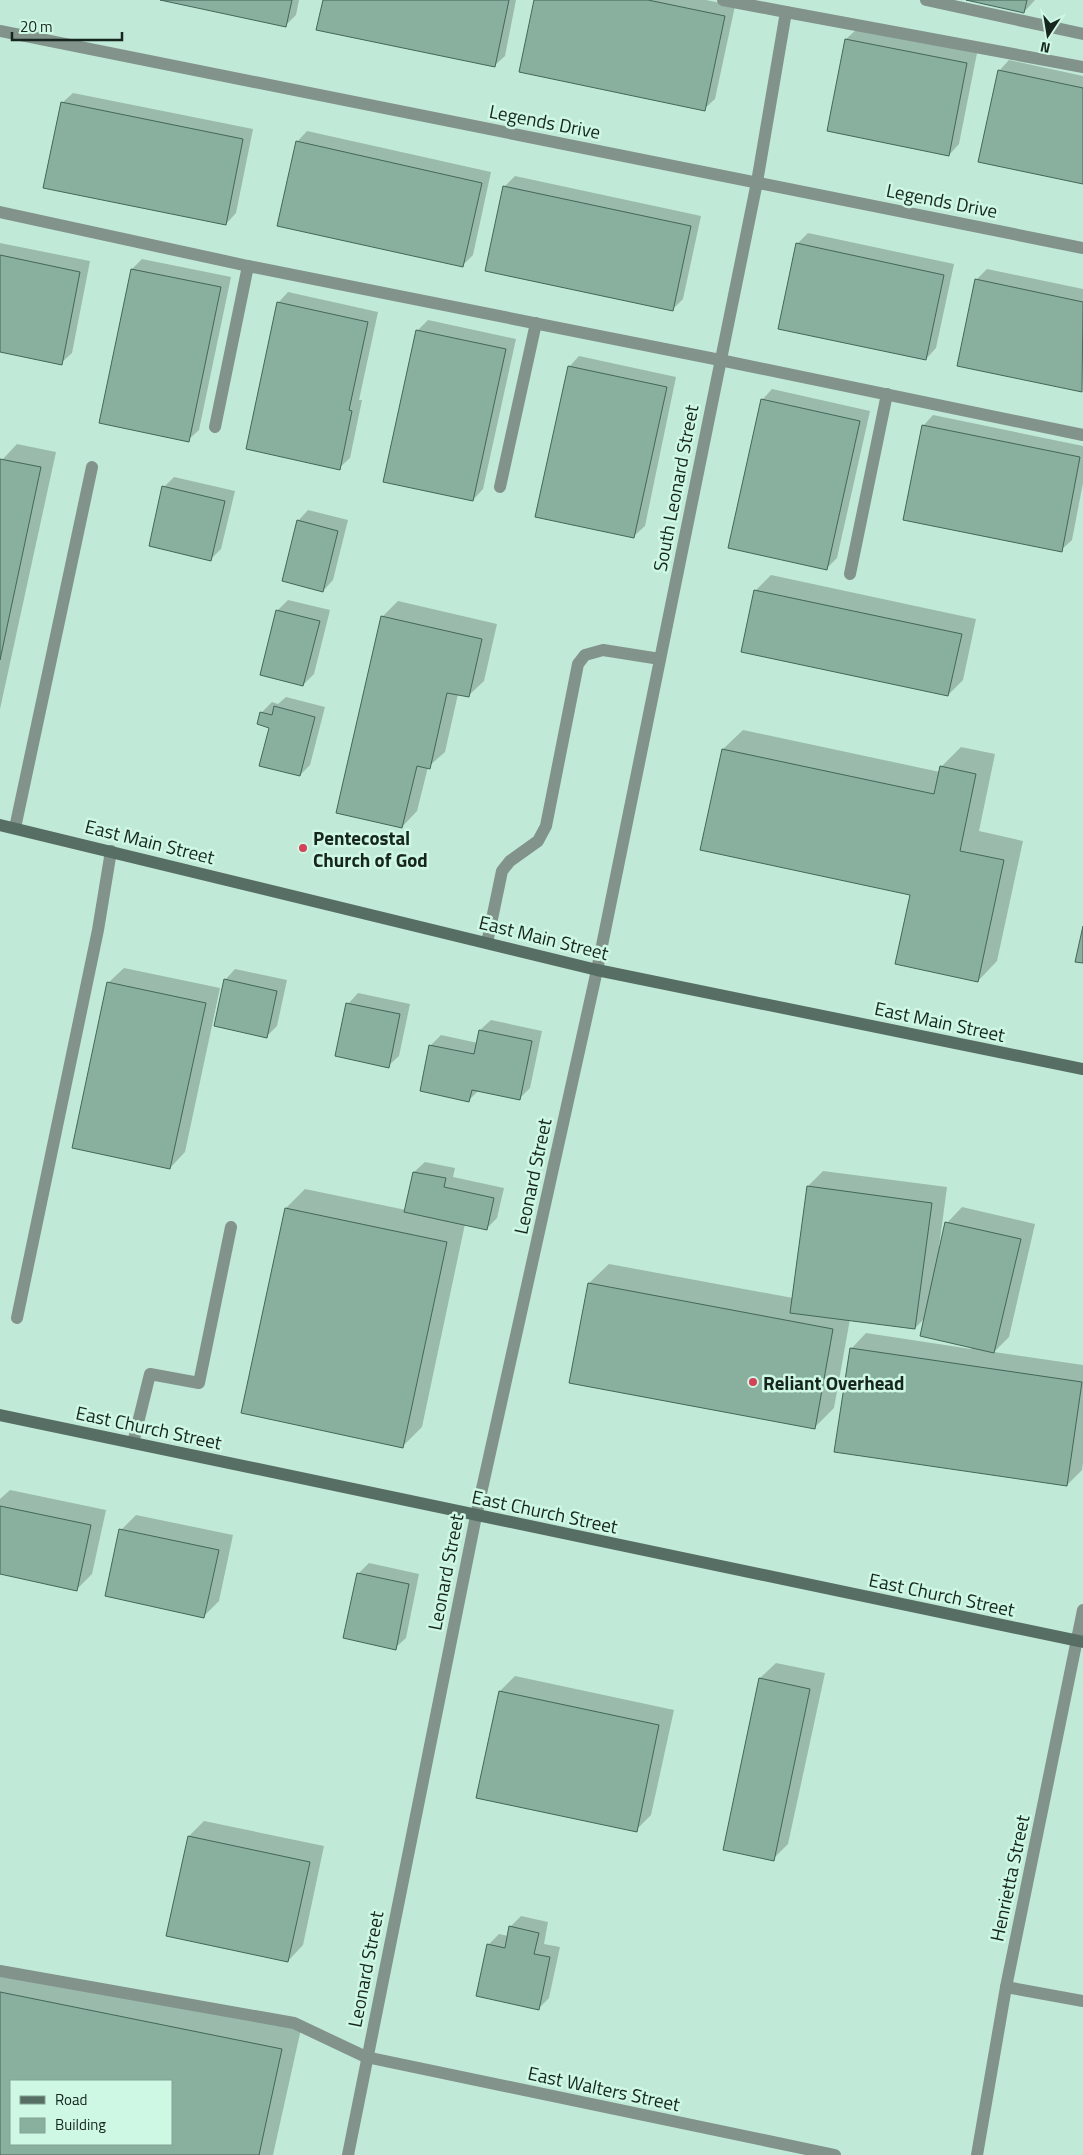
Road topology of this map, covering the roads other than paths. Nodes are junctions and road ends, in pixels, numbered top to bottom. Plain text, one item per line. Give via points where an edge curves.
1 (723, 0) edge
2 (926, 0) edge
3 (786, 12) junction
4 (0, 31) edge
5 (1083, 34) edge
6 (1083, 67) edge
7 (757, 182) junction
8 (0, 212) edge
9 (1083, 248) edge
10 (248, 266) junction
11 (536, 323) junction
12 (720, 360) junction
13 (887, 394) junction
14 (215, 428) dead end
15 (1083, 435) edge
16 (92, 467) dead end
17 (500, 487) dead end
18 (850, 574) dead end
19 (660, 659) junction
20 (0, 824) edge
21 (14, 828) junction
22 (111, 851) junction
23 (487, 943) junction
24 (597, 970) junction
25 (1083, 1069) edge
26 (231, 1227) dead end
27 (17, 1318) dead end
28 (0, 1415) edge
29 (133, 1443) junction
30 (476, 1516) junction
31 (1083, 1610) edge
32 (1080, 1642) edge
33 (0, 1971) edge
34 (1006, 1987) junction
35 (1083, 2001) edge
36 (366, 2057) junction
37 (348, 2155) edge
38 (835, 2155) edge
39 (976, 2155) edge

1 - 3 street
2 - 5 street
3 - 6 street
3 - 7 street, South Leonard Street
4 - 7 street, Legends Drive
7 - 9 street, Legends Drive
7 - 12 street, South Leonard Street
8 - 10 street
10 - 11 street
10 - 14 street
11 - 12 street
11 - 17 street
12 - 13 street
12 - 19 street, South Leonard Street
13 - 15 street
13 - 18 street
16 - 21 street
19 - 23 street via 603,650 585,654 578,664 546,826 538,841 510,861 502,872
19 - 24 street, South Leonard Street
20 - 21 main road, East Main Street
21 - 22 main road, East Main Street
22 - 23 main road, East Main Street
22 - 27 street via 98,930
23 - 24 main road, East Main Street
24 - 25 main road, East Main Street
24 - 30 street, Leonard Street
26 - 29 street via 199,1383 150,1374
28 - 29 main road, East Church Street
29 - 30 main road, East Church Street
30 - 32 main road, East Church Street
30 - 36 street, Leonard Street
31 - 32 street, Henrietta Street
32 - 34 street, Henrietta Street
33 - 36 street, East Walters Street via 294,2023
34 - 35 street
34 - 39 street, Henrietta Street
36 - 37 street, Leonard Street
36 - 38 street, East Walters Street

